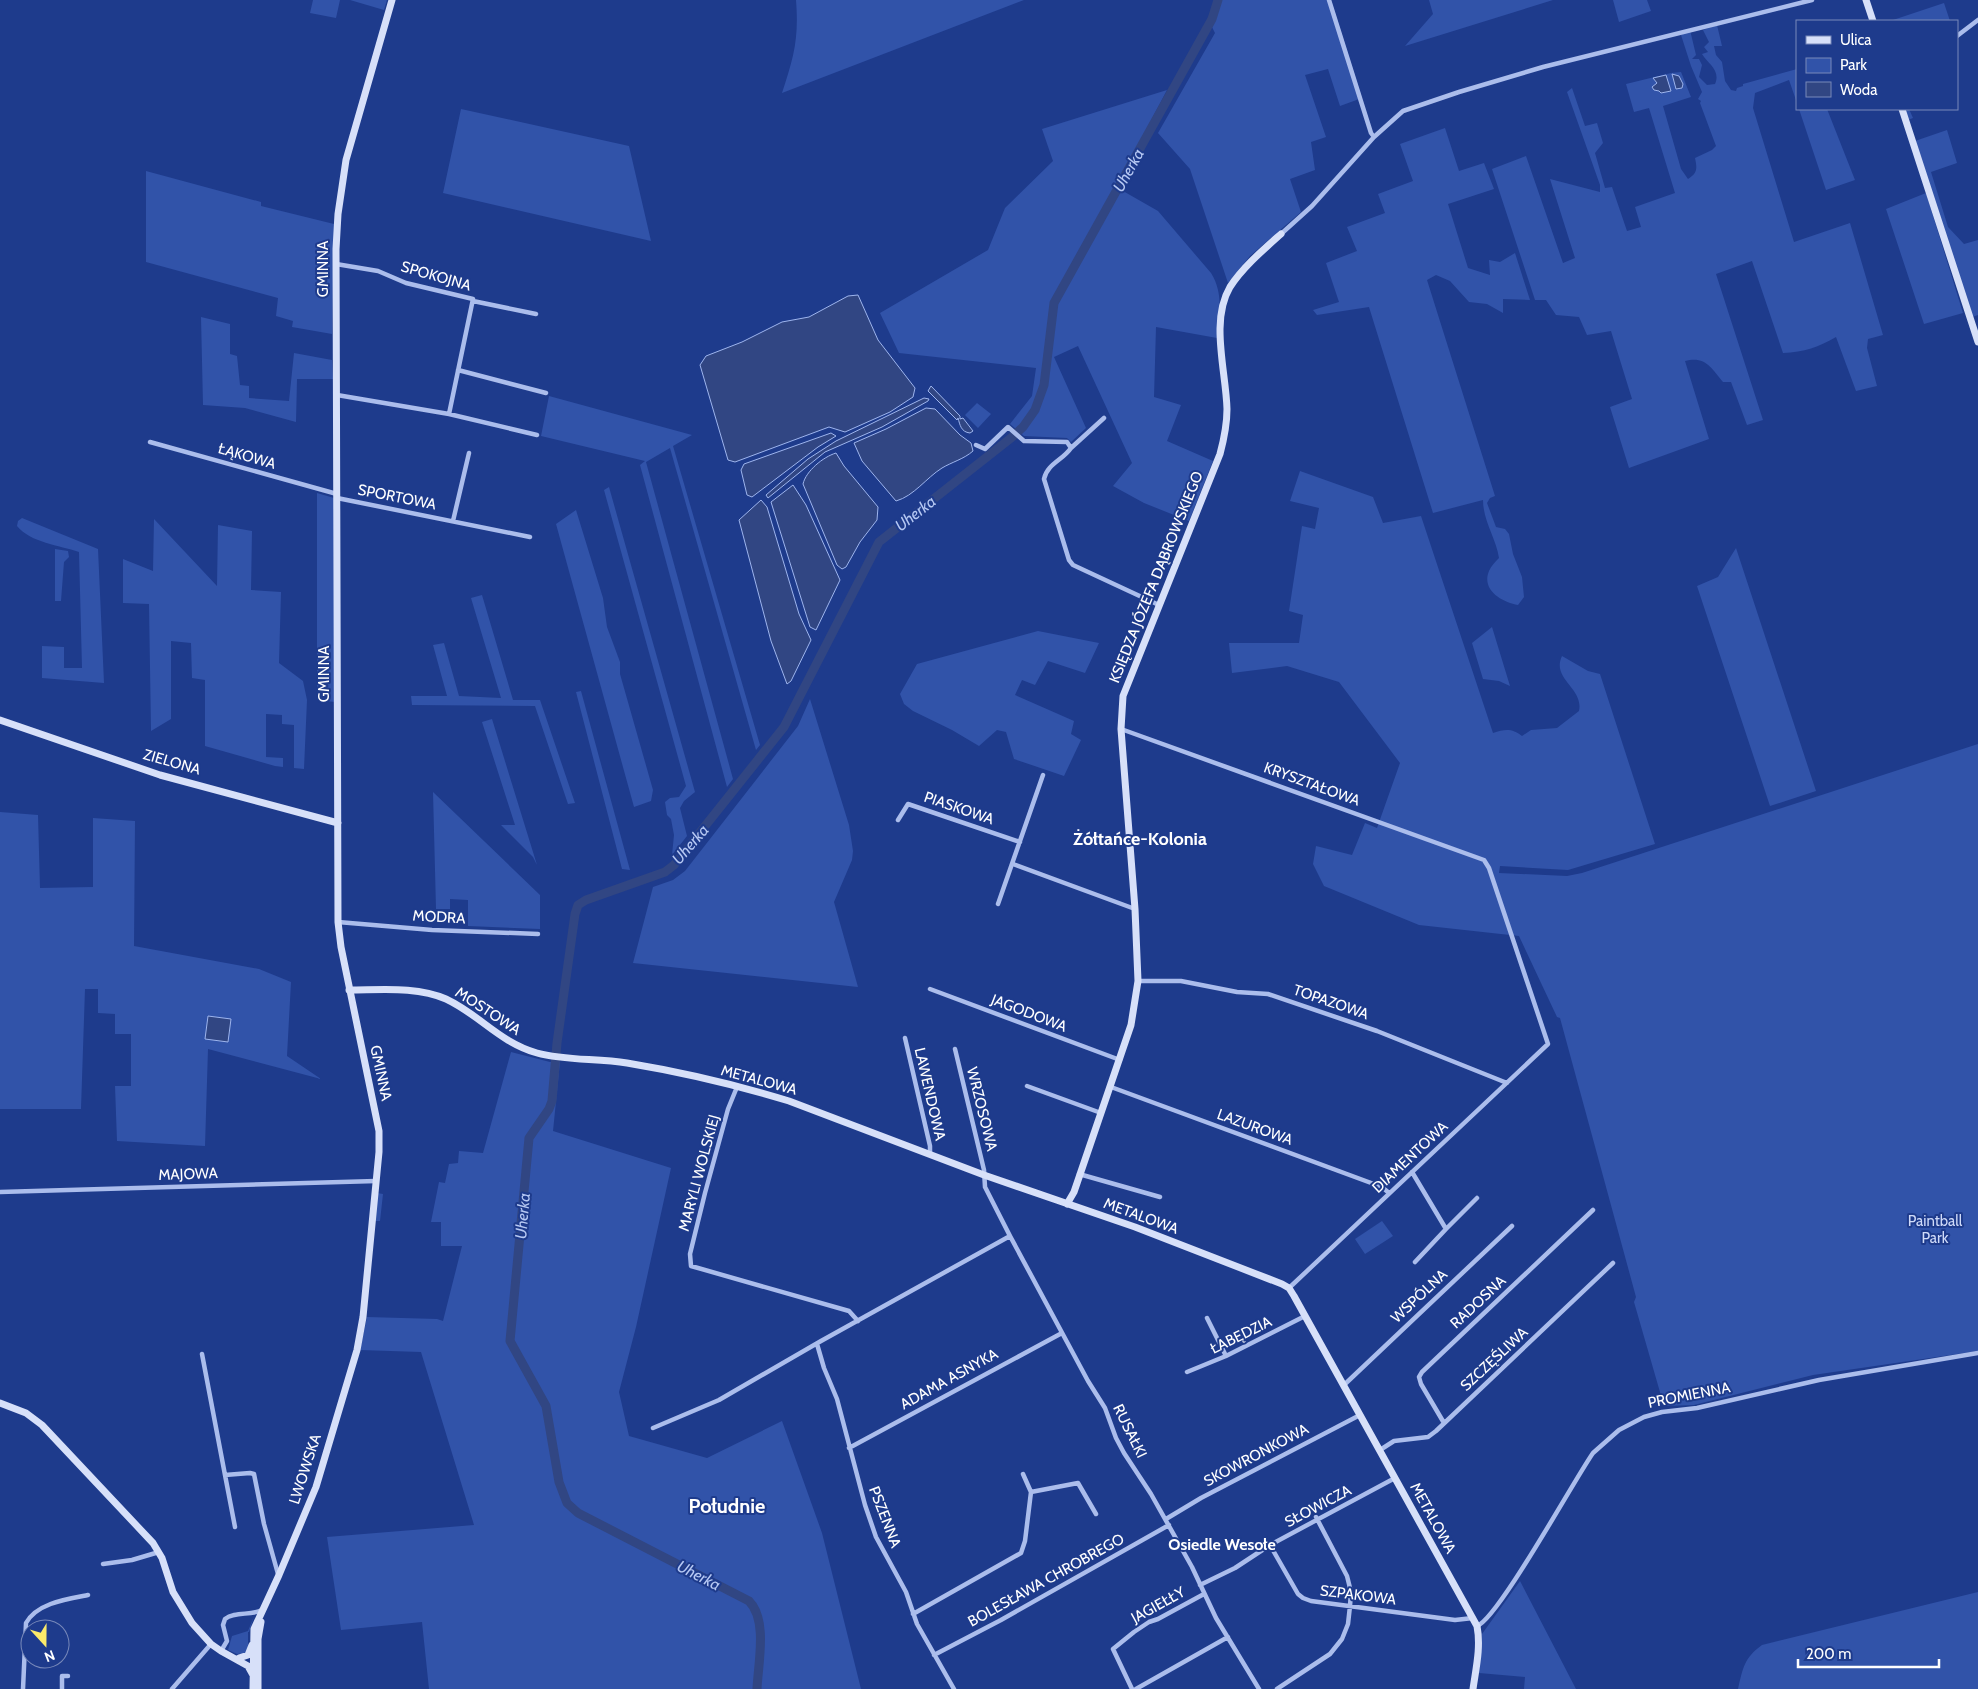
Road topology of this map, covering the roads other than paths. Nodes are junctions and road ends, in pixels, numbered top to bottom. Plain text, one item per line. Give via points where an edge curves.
1 (392, 0) edge
2 (1329, 0) edge
3 (1812, 0) edge
4 (1866, 0) edge
5 (1873, 20) edge
6 (1978, 20) edge
7 (1958, 35) edge
8 (1902, 110) edge
9 (1374, 137) junction
10 (1281, 234) joint
11 (336, 264) junction
12 (473, 301) junction
13 (536, 314) dead end
14 (1978, 342) edge
15 (458, 370) junction
16 (546, 393) dead end
17 (337, 394) junction
18 (449, 414) junction
19 (1104, 418) dead end
20 (537, 435) dead end
21 (150, 442) dead end
22 (976, 445) dead end
23 (1070, 448) junction
24 (468, 453) dead end
25 (337, 496) junction
26 (453, 521) junction
27 (530, 537) dead end
28 (1160, 605) junction
29 (0, 720) edge
30 (1121, 729) junction
31 (1043, 775) dead end
32 (898, 820) dead end
33 (338, 822) junction
34 (1020, 842) junction
35 (1013, 864) junction
36 (998, 904) dead end
37 (1135, 909) junction
38 (338, 922) junction
39 (538, 934) dead end
40 (1138, 981) junction
41 (930, 989) dead end
42 (349, 990) junction
43 (905, 1038) dead end
44 (1548, 1044) joint
45 (955, 1049) dead end
46 (550, 1056) joint
47 (1120, 1060) junction
48 (1507, 1083) junction
49 (1027, 1086) dead end
50 (1111, 1086) junction
51 (737, 1087) junction
52 (1101, 1113) junction
53 (930, 1155) junction
54 (1412, 1172) junction
55 (1079, 1174) junction
56 (984, 1175) junction
57 (376, 1181) junction
58 (1075, 1188) junction
59 (0, 1192) edge
60 (1390, 1194) junction
61 (1067, 1196) junction
62 (1160, 1197) dead end
63 (1477, 1198) dead end
64 (1054, 1199) junction
65 (1066, 1204) junction
66 (1081, 1209) junction
67 (1593, 1210) dead end
68 (1512, 1226) dead end
69 (1446, 1229) junction
70 (1010, 1236) junction
71 (1415, 1262) dead end
72 (1613, 1263) dead end
73 (1289, 1288) junction
74 (1305, 1316) junction
75 (1207, 1318) dead end
76 (858, 1321) junction
77 (1062, 1333) junction
78 (817, 1344) junction
79 (357, 1350) joint
80 (1978, 1353) edge
81 (202, 1354) dead end
82 (1226, 1356) junction
83 (1187, 1372) dead end
84 (1344, 1385) junction
85 (0, 1403) edge
86 (1360, 1415) junction
87 (1444, 1423) junction
88 (653, 1428) dead end
89 (849, 1448) junction
90 (1380, 1450) junction
91 (1022, 1474) dead end
92 (225, 1475) junction
93 (1395, 1478) junction
94 (1031, 1492) junction
95 (1096, 1514) dead end
96 (1317, 1519) junction
97 (1166, 1520) junction
98 (1169, 1525) junction
99 (235, 1527) dead end
100 (1270, 1546) junction
101 (159, 1552) junction
102 (103, 1564) dead end
103 (279, 1575) junction
104 (1200, 1585) junction
105 (270, 1594) junction
106 (1204, 1594) junction
107 (88, 1595) dead end
108 (1350, 1606) junction
109 (259, 1613) junction
110 (914, 1614) junction
111 (1473, 1618) junction
112 (1477, 1626) junction
113 (259, 1628) junction
114 (1228, 1637) junction
115 (211, 1644) junction
116 (252, 1644) junction
117 (221, 1651) junction
118 (934, 1655) junction
119 (238, 1659) junction
120 (256, 1663) junction
121 (68, 1676) dead end
122 (254, 1676) junction
123 (24, 1689) edge
124 (62, 1689) edge
125 (172, 1689) edge
126 (253, 1689) edge
127 (258, 1689) edge
128 (954, 1689) edge
129 (1132, 1689) edge
130 (1136, 1689) edge
131 (1259, 1689) edge
132 (1277, 1689) edge
133 (1474, 1689) edge

1 - 11 street, GMINNA via 346,160 338,214
2 - 9 street
3 - 9 street via 1543,67 1462,91 1403,111
4 - 5 street
6 - 7 street
8 - 14 street
9 - 10 street via 1312,206
10 - 28 street, KSIĘDZA JÓZEFA DĄBROWSKIEGO via 1239,275 1223,304 1221,331 1226,432
11 - 12 street, SPOKOJNA via 381,272 406,283
11 - 17 street, GMINNA
12 - 13 street
12 - 15 street, SPOKOJNA
15 - 16 street
15 - 18 street, SPOKOJNA
17 - 18 street
17 - 25 street, GMINNA
18 - 20 street
19 - 23 street
21 - 25 street, ŁĄKOWA
22 - 23 street via 985,449 1008,426 1024,440 1067,442
23 - 28 street via 1048,468 1044,479 1069,560 1073,565
24 - 26 street, SPORTOWA
25 - 26 street, SPORTOWA
25 - 33 street, GMINNA
26 - 27 street, SPORTOWA
28 - 30 street, KSIĘDZA JÓZEFA DĄBROWSKIEGO via 1127,683
29 - 33 street, ZIELONA via 160,774
30 - 37 street, KSIĘDZA JÓZEFA DĄBROWSKIEGO
30 - 44 street, KRYSZTAŁOWA via 1484,860
31 - 34 street
32 - 34 street, PIASKOWA via 908,804
33 - 38 street, GMINNA
34 - 35 street
35 - 36 street
35 - 37 street
37 - 40 street, KSIĘDZA JÓZEFA DĄBROWSKIEGO
38 - 39 street, MODRA
38 - 42 street, GMINNA
40 - 47 street, KSIĘDZA JÓZEFA DĄBROWSKIEGO via 1131,1025
40 - 48 street, TOPAZOWA via 1181,981 1237,992 1268,994 1377,1031
41 - 47 street, JAGODOWA
42 - 46 street, MOSTOWA via 418,992 438,996 458,1006 515,1046
42 - 57 street, GMINNA via 379,1131
43 - 53 street, LAWENDOWA
44 - 48 street, DIAMENTOWA
45 - 56 street, WRZOSOWA
46 - 51 street, METALOWA via 627,1063
47 - 50 street, KSIĘDZA JÓZEFA DĄBROWSKIEGO
48 - 54 street, DIAMENTOWA
49 - 52 street
50 - 52 street, KSIĘDZA JÓZEFA DĄBROWSKIEGO
50 - 60 street, LAZUROWA via 1382,1187
51 - 53 street, METALOWA via 789,1102
51 - 76 street, MARYLI WOLSKIEJ via 705,1194 690,1266 849,1311
52 - 55 street, KSIĘDZA JÓZEFA DĄBROWSKIEGO
53 - 56 street, METALOWA
54 - 60 street, DIAMENTOWA
54 - 69 street
55 - 58 street, KSIĘDZA JÓZEFA DĄBROWSKIEGO
55 - 62 street
56 - 64 street, METALOWA
56 - 70 street via 985,1187
57 - 59 street, MAJOWA
57 - 79 street, GMINNA
58 - 61 street, KSIĘDZA JÓZEFA DĄBROWSKIEGO
58 - 65 street, KSIĘDZA JÓZEFA DĄBROWSKIEGO
58 - 66 street via 1076,1202
60 - 73 street, DIAMENTOWA
61 - 64 street
61 - 65 street, KSIĘDZA JÓZEFA DĄBROWSKIEGO
63 - 69 street
64 - 65 street, METALOWA
65 - 66 street, METALOWA
66 - 73 street, METALOWA via 1136,1227
67 - 87 street, RADOSNA via 1422,1372 1419,1377 1421,1384
68 - 84 street, WSPÓLNA
69 - 71 street
70 - 76 street
70 - 77 street, RUSAŁKI
72 - 87 street, SZCZĘŚLIWA
73 - 74 street, METALOWA
74 - 82 street, ŁABĘDZIA
74 - 84 street, METALOWA
75 - 82 street
76 - 78 street
77 - 89 street, ADAMA ASNYKA
77 - 97 street, RUSAŁKI via 1099,1396 1124,1452
78 - 88 street via 719,1400
78 - 89 street, PSZENNA via 837,1399
79 - 103 street, LWOWSKA via 316,1487
80 - 112 street, PROMIENNA via 1819,1380 1697,1408 1662,1412 1631,1424 1605,1440 1593,1453 1518,1575 1486,1622
81 - 92 street
82 - 83 street, ŁABĘDZIA
84 - 86 street, METALOWA
85 - 101 street via 26,1413 42,1425
86 - 90 street, METALOWA
86 - 97 street, SKOWRONKOWA via 1201,1498
87 - 90 street, SZCZĘŚLIWA via 1428,1437 1394,1441
89 - 110 street, PSZENNA via 876,1537 906,1592
90 - 93 street, METALOWA
91 - 94 street
92 - 99 street
92 - 103 street via 254,1474
93 - 96 street, SŁOWICZA
93 - 111 street, METALOWA
94 - 95 street via 1078,1483
94 - 110 street via 1021,1553
96 - 100 street, SŁOWICZA
96 - 108 street via 1347,1576
97 - 98 street, RUSAŁKI
98 - 104 street, RUSAŁKI
98 - 118 street, BOLESŁAWA CHROBREGO via 1017,1612
100 - 104 street, SŁOWICZA
100 - 108 street, SZPAKOWA via 1303,1598
101 - 102 street
101 - 115 street via 176,1597 192,1623
103 - 105 street, LWOWSKA
104 - 106 street, RUSAŁKI
105 - 109 street, LWOWSKA
105 - 113 street, LWOWSKA
106 - 114 street, RUSAŁKI
106 - 129 street, JAGIEŁŁY via 1149,1622 1113,1649
107 - 123 street via 44,1606 29,1616 26,1623
108 - 111 street, SZPAKOWA via 1455,1620
108 - 132 street via 1342,1639 1330,1654
109 - 113 street, LWOWSKA
109 - 116 street, LWOWSKA
109 - 117 street via 225,1619 223,1625 227,1641
110 - 118 street, PSZENNA
111 - 112 street, METALOWA
112 - 133 street, METALOWA via 1479,1651
113 - 120 street, LWOWSKA
114 - 130 street
114 - 131 street, RUSAŁKI
115 - 117 street
115 - 125 street
116 - 119 street via 250,1653
116 - 120 street, LWOWSKA
117 - 119 street
118 - 128 street, PSZENNA
119 - 120 street
119 - 122 street via 250,1668
120 - 122 street, LWOWSKA
120 - 127 street, LWOWSKA
121 - 124 street via 62,1676
122 - 126 street, LWOWSKA

